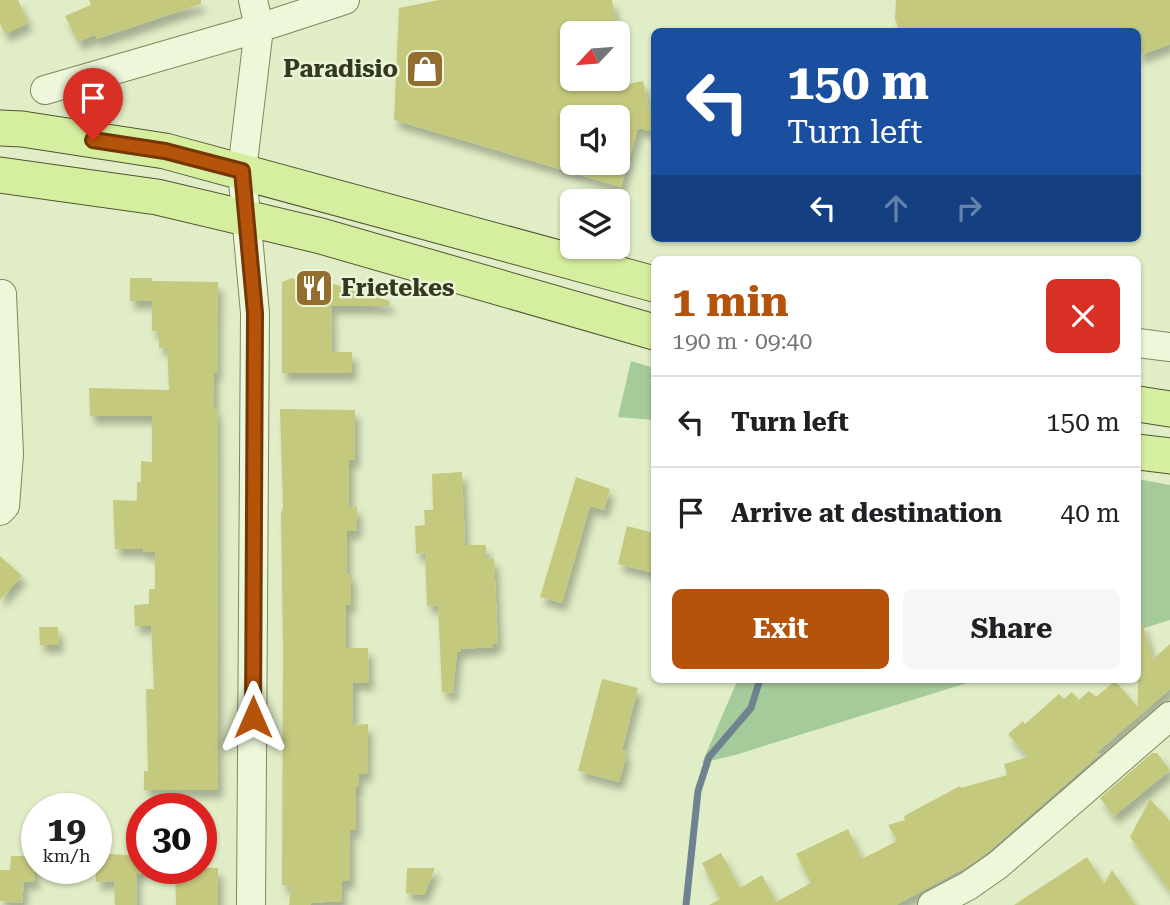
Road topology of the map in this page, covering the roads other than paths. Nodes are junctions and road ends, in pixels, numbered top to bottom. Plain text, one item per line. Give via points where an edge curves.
1 (253, 0) edge
2 (345, 0) edge
3 (259, 28) junction
4 (45, 90) dead end
5 (0, 128) edge
6 (242, 171) junction
7 (0, 175) edge
8 (247, 219) junction
9 (651, 283) edge
10 (2, 294) dead end
11 (651, 331) edge
12 (1141, 343) edge
13 (1170, 347) edge
14 (1141, 404) edge
15 (1170, 409) edge
16 (1141, 452) edge
17 (1170, 456) edge
18 (0, 511) edge
19 (1166, 728) edge
20 (251, 905) edge
21 (932, 905) edge

1 - 3 street
2 - 3 street
3 - 4 street
3 - 6 street
5 - 6 main road via 165,151
6 - 8 street
6 - 9 main road
7 - 8 main road via 157,197
8 - 11 main road
8 - 20 street via 255,313
10 - 18 street via 9,454 5,506
12 - 13 street
14 - 15 main road
16 - 17 main road
19 - 21 street via 998,865

